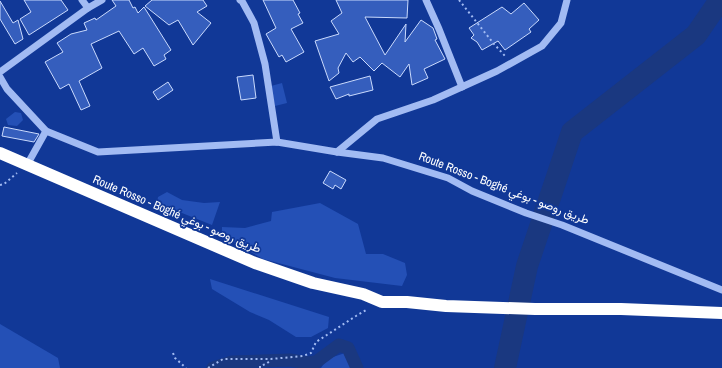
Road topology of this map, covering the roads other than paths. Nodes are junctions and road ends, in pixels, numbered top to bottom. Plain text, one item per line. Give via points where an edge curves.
1 (82, 0) edge
2 (102, 0) edge
3 (242, 0) edge
4 (426, 0) edge
5 (566, 0) edge
6 (88, 8) junction
7 (0, 72) edge
8 (0, 77) edge
9 (462, 87) junction
10 (46, 131) junction
11 (277, 142) junction
12 (337, 152) junction
13 (0, 153) edge
14 (27, 165) junction
15 (722, 290) edge
16 (722, 313) edge

1 - 6 street
2 - 6 street
3 - 11 street via 254,23 265,64
4 - 9 street
5 - 9 street via 561,23 542,46
6 - 7 street
8 - 10 street via 7,90
9 - 12 street via 377,119
10 - 11 street, Route Rosso - Boghé طريق روصو - بوغي via 98,152
10 - 14 street
11 - 12 street, Route Rosso - Boghé طريق روصو - بوغي
12 - 15 street, Route Rosso - Boghé طريق روصو - بوغي via 383,158 448,178 472,191
13 - 14 highway, Route Rosso - Boghé طريق روصو - بوغي
14 - 16 highway, Route Rosso - Boghé طريق روصو - بوغي via 255,263 313,283 363,294 382,302 535,309 621,308

